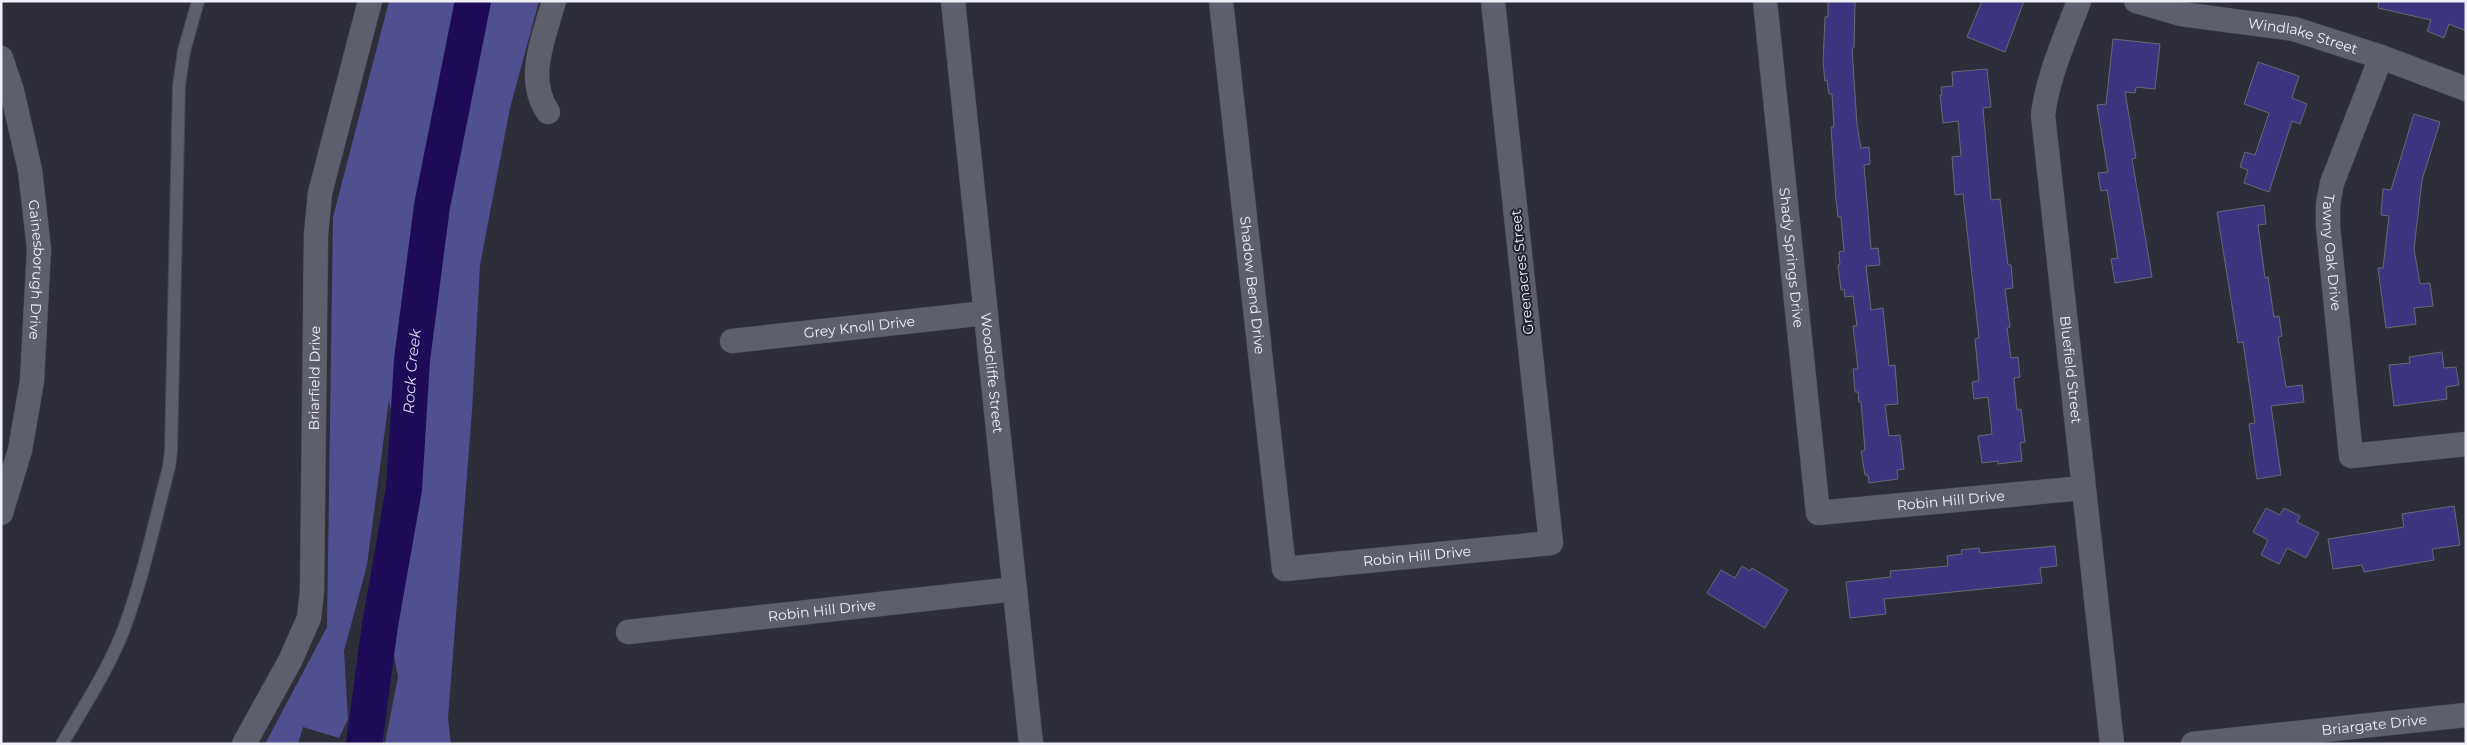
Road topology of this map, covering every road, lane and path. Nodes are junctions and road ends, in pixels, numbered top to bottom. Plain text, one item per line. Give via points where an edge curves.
1 (198, 1) edge
2 (370, 1) edge
3 (554, 1) edge
4 (953, 1) edge
5 (1221, 1) edge
6 (1493, 1) edge
7 (1765, 1) edge
8 (2079, 1) edge
9 (2136, 1) edge
10 (2381, 56) junction
11 (1, 58) edge
12 (2466, 89) edge
13 (548, 112) dead end
14 (986, 313) junction
15 (732, 341) dead end
16 (2466, 444) edge
17 (2083, 488) junction
18 (1, 513) edge
19 (1818, 513) joint
20 (1551, 543) joint
21 (1284, 569) joint
22 (1015, 589) junction
23 (628, 632) dead end
24 (2466, 715) edge
25 (2371, 735) edge
26 (62, 744) edge
27 (244, 744) edge
28 (1032, 744) edge
29 (2112, 744) edge
30 (2193, 744) edge

1 - 26 lane via 184,51 179,85 169,467 146,561 125,627
2 - 27 street, Briarfield Drive via 320,193 316,235 312,591 309,618 290,662
3 - 13 street via 538,60 536,85 540,101
4 - 14 street, Woodcliffe Street
5 - 21 street, Shadow Bend Drive
6 - 20 street, Greenacres Street
7 - 19 street, Shady Springs Drive
8 - 17 street, Bluefield Street via 2053,68 2043,115
9 - 10 street, Windlake Street via 2181,14 2294,29
10 - 12 street, Windlake Street
10 - 16 street, Tawny Oak Drive via 2332,183 2328,204 2351,456
11 - 18 street, Gainesborugh Drive via 30,170 39,249 32,381 20,450
14 - 15 street, Grey Knoll Drive
14 - 22 street, Woodcliffe Street
17 - 19 street, Robin Hill Drive
17 - 29 street, Bluefield Street
20 - 21 street, Robin Hill Drive
22 - 23 street, Robin Hill Drive
22 - 28 street, Woodcliffe Street
24 - 25 street, Briargate Drive
25 - 30 street, Briargate Drive

